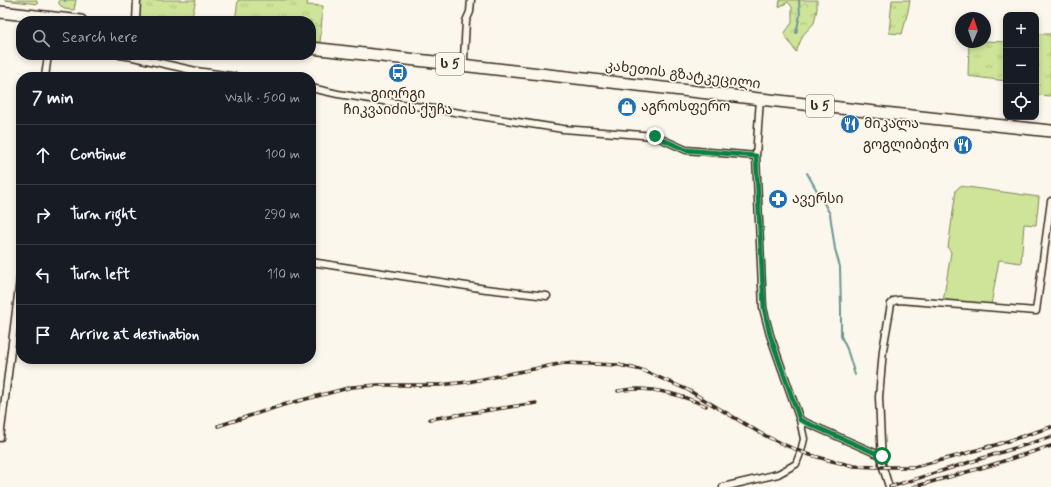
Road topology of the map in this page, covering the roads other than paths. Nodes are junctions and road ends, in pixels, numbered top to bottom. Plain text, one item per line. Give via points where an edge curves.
1 (137, 0) edge
2 (471, 0) edge
3 (0, 12) edge
4 (26, 16) edge
5 (136, 16) edge
6 (316, 49) edge
7 (48, 60) edge
8 (146, 60) edge
9 (463, 65) junction
10 (46, 72) edge
11 (203, 72) edge
12 (316, 89) edge
13 (760, 99) junction
14 (1051, 131) edge
15 (756, 156) junction
16 (1051, 201) edge
17 (316, 263) edge
18 (547, 296) dead end
19 (16, 311) edge
20 (800, 420) junction
21 (0, 438) edge
22 (882, 456) junction
23 (723, 487) edge
24 (889, 487) edge

1 - 5 street
2 - 9 street via 466,21
3 - 4 highway
6 - 9 highway, კახეთის გზატკეცილი / ს 5
7 - 10 street
8 - 11 street
9 - 13 highway, კახეთის გზატკეცილი / ს 5
12 - 15 street via 563,129 655,136 686,150
13 - 14 highway, კახეთის გზატკეცილი / ს 5
13 - 15 street
15 - 20 street via 764,308 770,335
16 - 22 street via 1036,311 899,300 891,304 883,350 879,397
17 - 18 street
19 - 21 street
20 - 22 street
20 - 23 street via 804,439 796,464 778,474
22 - 24 street

